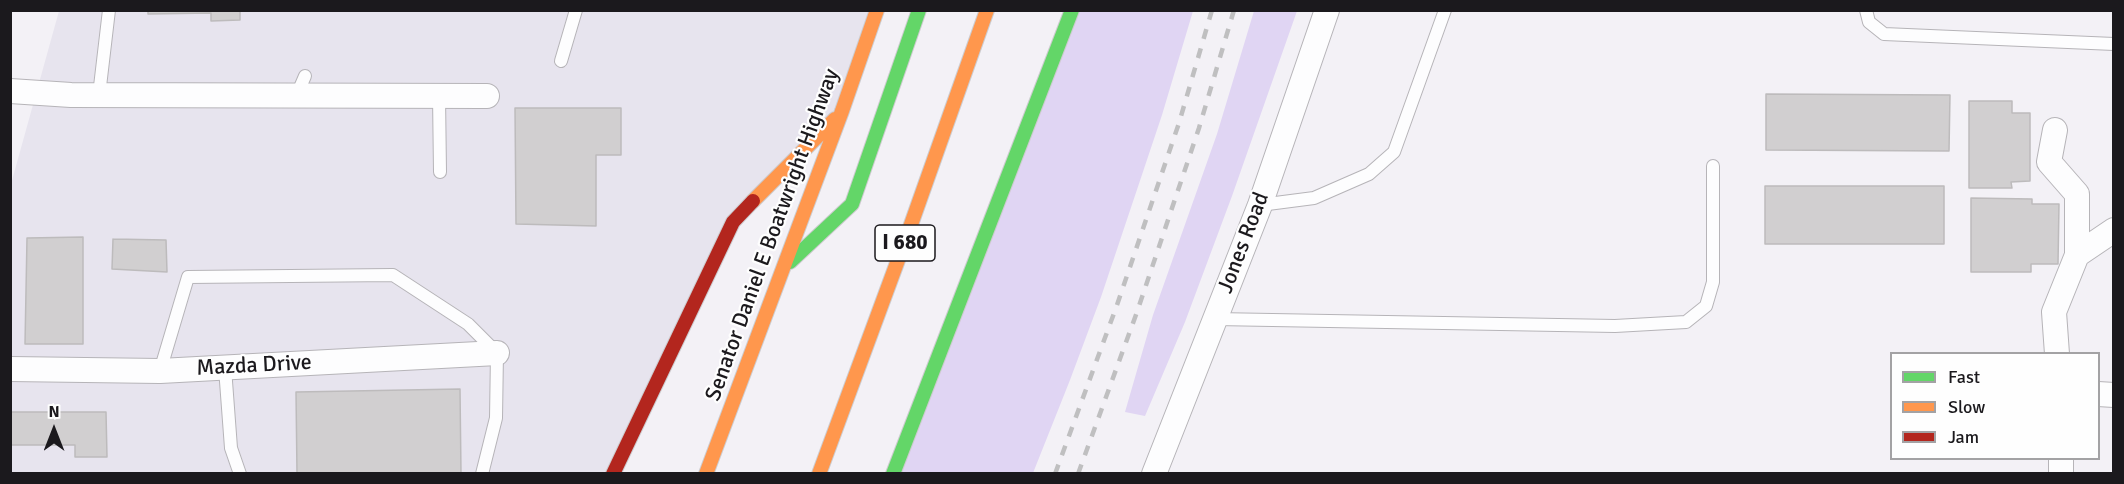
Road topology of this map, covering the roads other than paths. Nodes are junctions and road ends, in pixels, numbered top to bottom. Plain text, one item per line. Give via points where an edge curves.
1 (109, 10) edge
2 (576, 10) edge
3 (877, 10) edge
4 (919, 10) edge
5 (987, 10) edge
6 (1072, 10) edge
7 (1327, 10) edge
8 (1445, 10) edge
9 (1866, 10) edge
10 (2114, 44) edge
11 (561, 61) dead end
12 (10, 91) edge
13 (99, 95) junction
14 (439, 96) junction
15 (487, 96) dead end
16 (842, 111) junction
17 (2055, 130) dead end
18 (1713, 166) dead end
19 (440, 172) dead end
20 (1260, 205) junction
21 (2114, 230) edge
22 (2077, 255) junction
23 (784, 268) junction
24 (1215, 319) junction
25 (2057, 352) edge
26 (496, 353) junction
27 (225, 368) junction
28 (10, 369) edge
29 (160, 371) junction
30 (240, 474) edge
31 (482, 474) edge
32 (613, 474) edge
33 (706, 474) edge
34 (819, 474) edge
35 (893, 474) edge
36 (1154, 474) edge

1 - 13 lane
2 - 11 lane
3 - 16 highway, Senator Daniel E Boatwright Highway / I 680
4 - 23 highway, I 680 via 852,204
5 - 34 highway, I 680
6 - 35 highway
7 - 20 street, Jones Road
8 - 20 lane via 1394,152 1369,174 1314,198
9 - 10 lane via 1869,22 1884,34
12 - 13 street
13 - 14 street via 301,86
14 - 15 street
14 - 19 lane
16 - 23 highway, Senator Daniel E Boatwright Highway / I 680
16 - 32 highway via 733,222
17 - 22 street via 2049,162 2078,194
18 - 24 lane via 1713,282 1706,306 1686,322 1616,326
20 - 24 street, Jones Road
21 - 22 street
22 - 25 street via 2054,312
23 - 33 highway, Senator Daniel E Boatwright Highway / I 680
24 - 36 street, Jones Road
26 - 27 street, Mazda Drive
26 - 29 lane via 468,324 393,275 188,277
26 - 31 lane via 496,418
27 - 29 street, Mazda Drive
27 - 30 lane via 231,448
28 - 29 street, Mazda Drive

